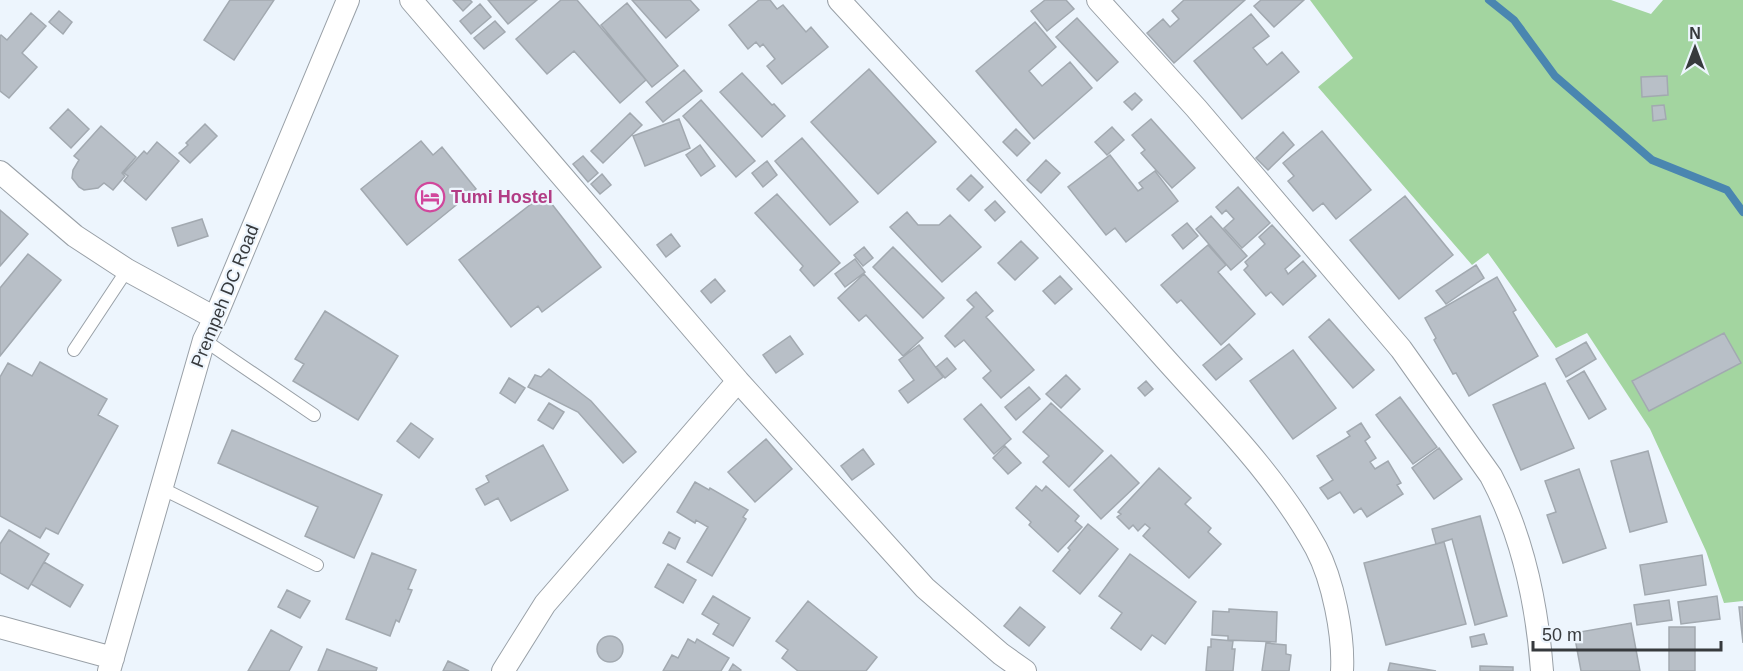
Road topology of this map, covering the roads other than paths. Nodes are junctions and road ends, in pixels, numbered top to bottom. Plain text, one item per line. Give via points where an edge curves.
1 (348, 0) edge
2 (411, 0) edge
3 (839, 0) edge
4 (1098, 0) edge
5 (0, 172) edge
6 (127, 270) junction
7 (215, 318) junction
8 (204, 340) junction
9 (74, 350) dead end
10 (738, 381) junction
11 (315, 416) dead end
12 (161, 488) junction
13 (317, 566) dead end
14 (0, 627) edge
15 (111, 664) edge
16 (503, 671) edge
17 (1025, 671) edge
18 (1342, 671) edge
19 (1542, 671) edge

1 - 7 street, Prempeh DC Road
2 - 10 street
3 - 18 street via 1055,233 1278,487 1317,550 1331,588 1340,626
4 - 19 street via 1196,108 1401,349 1491,476 1522,552 1538,624
5 - 6 street via 75,236
6 - 7 street
6 - 9 lane
7 - 8 street, Prempeh DC Road
8 - 11 lane
8 - 12 street, Prempeh DC Road
10 - 16 street via 545,604
10 - 17 street via 925,588
12 - 13 lane
12 - 15 street, Prempeh DC Road
14 - 15 street

